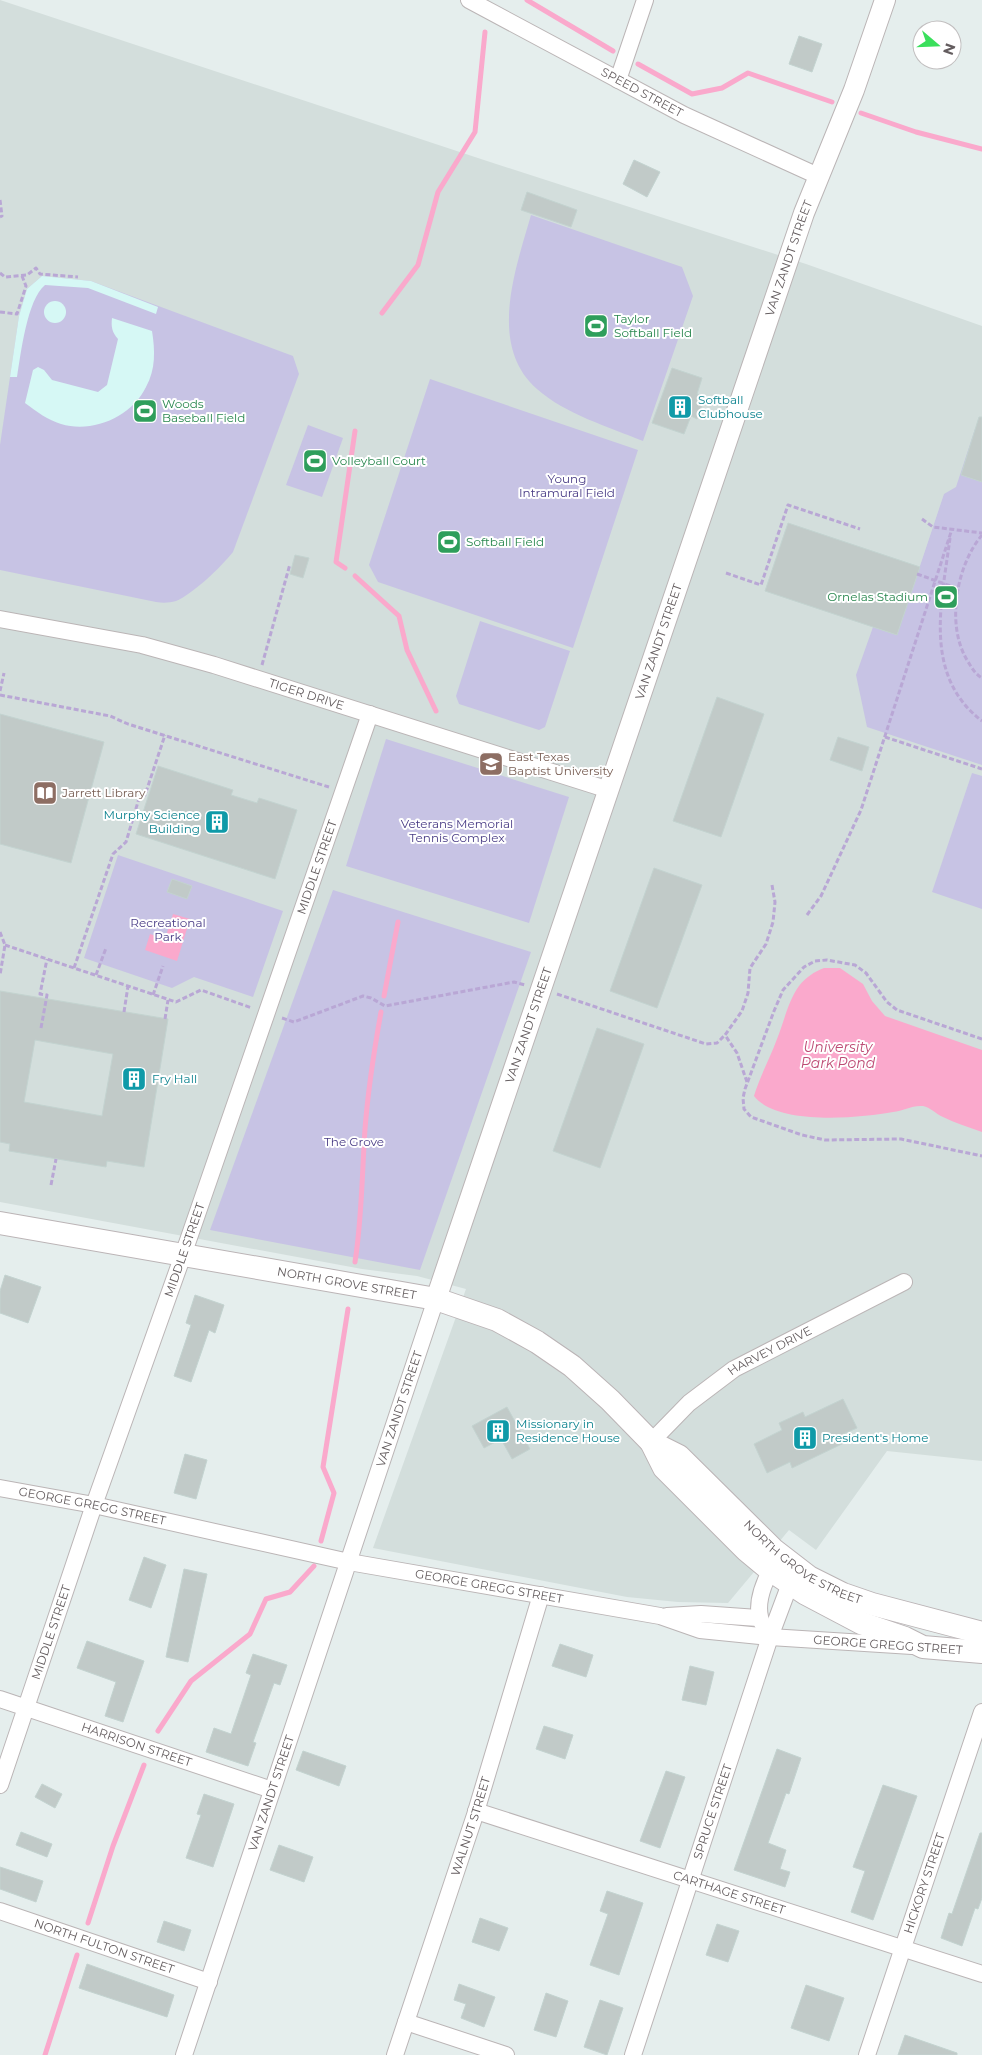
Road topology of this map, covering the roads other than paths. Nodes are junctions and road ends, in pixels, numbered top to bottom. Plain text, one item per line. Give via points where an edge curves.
1 (469, 0) edge
2 (645, 0) edge
3 (885, 0) edge
4 (618, 80) junction
5 (818, 176) junction
6 (0, 620) edge
7 (370, 714) junction
8 (609, 790) junction
9 (0, 1223) edge
10 (183, 1255) junction
11 (904, 1282) dead end
12 (436, 1299) junction
13 (651, 1442) junction
14 (0, 1488) edge
15 (94, 1505) junction
16 (349, 1562) junction
17 (784, 1569) junction
18 (541, 1596) junction
19 (660, 1616) junction
20 (758, 1618) junction
21 (982, 1633) edge
22 (770, 1637) junction
23 (923, 1647) junction
24 (982, 1652) edge
25 (0, 1699) edge
26 (26, 1708) junction
27 (982, 1712) edge
28 (979, 1733) edge
29 (0, 1785) edge
30 (272, 1790) junction
31 (476, 1811) junction
32 (690, 1880) junction
33 (0, 1910) edge
34 (903, 1948) junction
35 (982, 1974) edge
36 (209, 1982) junction
37 (406, 2022) junction
38 (184, 2055) edge
39 (395, 2055) edge
40 (506, 2055) edge
41 (633, 2055) edge
42 (867, 2055) edge

1 - 4 street, SPEED STREET
2 - 4 street
3 - 5 street, VAN ZANDT STREET via 854,90
4 - 5 street, SPEED STREET via 703,124
5 - 8 street, VAN ZANDT STREET
6 - 7 street, TIGER DRIVE via 142,646 214,664
7 - 8 street, TIGER DRIVE
7 - 10 street, MIDDLE STREET
8 - 12 street, VAN ZANDT STREET
9 - 10 main road, NORTH GROVE STREET
10 - 12 main road, NORTH GROVE STREET
10 - 15 street, MIDDLE STREET
11 - 13 street, HARVEY DRIVE via 734,1369 689,1403
12 - 13 main road, NORTH GROVE STREET via 497,1320 555,1353 588,1379
12 - 16 street, VAN ZANDT STREET
13 - 17 main road, NORTH GROVE STREET via 664,1468 746,1550
14 - 15 street, GEORGE GREGG STREET
15 - 16 street, GEORGE GREGG STREET
15 - 26 street, MIDDLE STREET
16 - 18 street, GEORGE GREGG STREET
16 - 30 street, VAN ZANDT STREET
17 - 20 street via 763,1588
17 - 21 main road, NORTH GROVE STREET via 857,1599
17 - 22 street, SPRUCE STREET
17 - 23 main road, NORTH GROVE STREET via 839,1614
18 - 19 street, GEORGE GREGG STREET
18 - 31 street, WALNUT STREET
19 - 20 street via 701,1614
19 - 22 street, GEORGE GREGG STREET via 700,1630
20 - 22 street
22 - 23 street, GEORGE GREGG STREET
22 - 32 street, SPRUCE STREET
23 - 24 main road, GEORGE GREGG STREET
25 - 26 street, HARRISON STREET
26 - 29 street, MIDDLE STREET
26 - 30 street, HARRISON STREET
27 - 28 street, HICKORY STREET
28 - 34 street, HICKORY STREET
30 - 36 street, VAN ZANDT STREET
31 - 32 street, CARTHAGE STREET
31 - 37 street, WALNUT STREET
32 - 34 street, CARTHAGE STREET
32 - 41 street, SPRUCE STREET
33 - 36 street, NORTH FULTON STREET
34 - 35 street, CARTHAGE STREET
34 - 42 street, HICKORY STREET
36 - 38 street, VAN ZANDT STREET
37 - 39 street, WALNUT STREET
37 - 40 street

